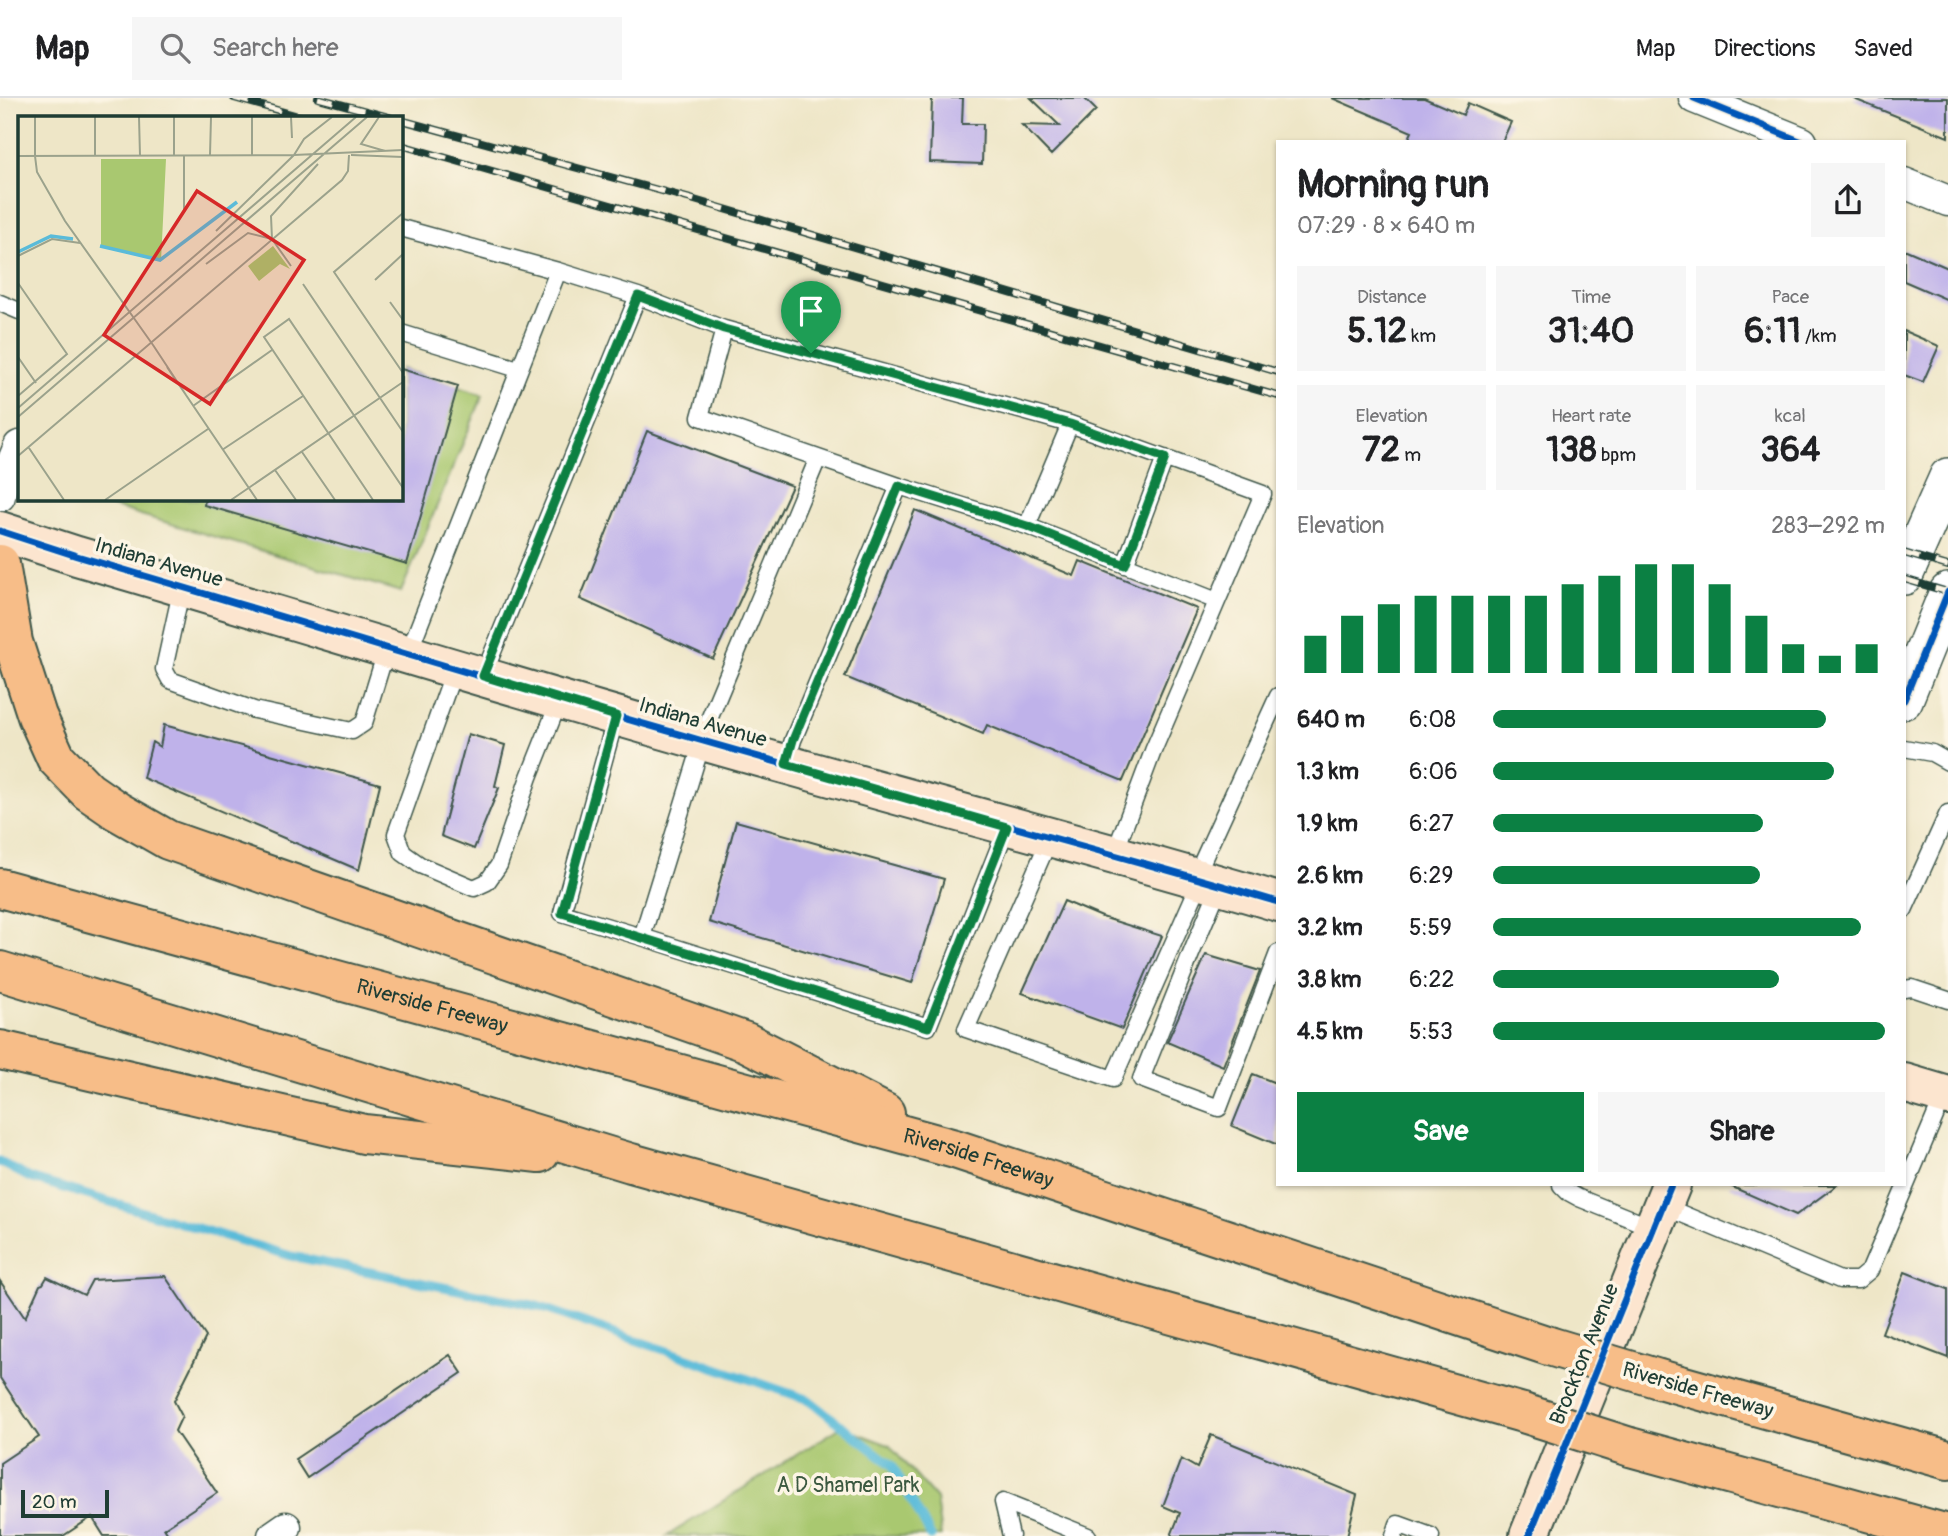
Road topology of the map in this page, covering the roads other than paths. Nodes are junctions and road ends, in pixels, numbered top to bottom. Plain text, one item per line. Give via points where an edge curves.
1 (1694, 98) edge
2 (1797, 140) edge
3 (1906, 184) edge
4 (1948, 201) edge
5 (402, 228) edge
6 (558, 271) junction
7 (638, 296) junction
8 (0, 303) edge
9 (18, 311) edge
10 (724, 329) junction
11 (402, 333) edge
12 (518, 369) junction
13 (1070, 424) junction
14 (18, 448) edge
15 (818, 458) junction
16 (1165, 458) junction
17 (1948, 477) edge
18 (899, 486) junction
19 (0, 496) edge
20 (1270, 497) edge
21 (1027, 526) junction
22 (0, 531) edge
23 (0, 564) edge
24 (1125, 565) junction
25 (1906, 572) edge
26 (182, 587) junction
27 (1948, 592) edge
28 (1217, 601) junction
29 (397, 651) junction
30 (469, 672) junction
31 (1906, 695) edge
32 (560, 699) junction
33 (1276, 700) edge
34 (616, 716) junction
35 (702, 741) junction
36 (1906, 748) edge
37 (1948, 762) edge
38 (786, 764) junction
39 (1948, 813) edge
40 (1007, 827) junction
41 (1047, 845) junction
42 (1117, 855) junction
43 (1204, 886) junction
44 (0, 888) edge
45 (1276, 902) edge
46 (1906, 906) edge
47 (642, 937) junction
48 (1276, 958) edge
49 (0, 971) edge
50 (1906, 989) edge
51 (1948, 1000) edge
52 (0, 1050) edge
53 (1906, 1084) edge
54 (1946, 1096) edge
55 (955, 1149) junction
56 (631, 1163) junction
57 (1562, 1186) edge
58 (1663, 1207) edge
59 (1948, 1460) edge
60 (1948, 1534) edge
61 (1011, 1536) edge
62 (1088, 1536) edge
63 (1394, 1536) edge
64 (1431, 1536) edge
65 (1529, 1536) edge

1 - 2 street
3 - 4 street
5 - 6 lane
6 - 7 lane
6 - 12 lane
7 - 10 lane
7 - 30 lane
8 - 9 lane
10 - 13 lane
10 - 15 lane via 700,417
11 - 12 lane
12 - 29 lane
13 - 16 lane
13 - 21 lane
14 - 19 street
15 - 18 lane
15 - 35 lane
16 - 20 lane
16 - 24 lane
17 - 25 street
18 - 21 lane
18 - 38 lane
20 - 28 lane
21 - 24 lane
22 - 26 main road, Indiana Avenue
23 - 55 highway via 13,642 56,758 117,811 168,840 746,1042
24 - 28 lane
26 - 29 main road, Indiana Avenue
26 - 29 lane via 164,669 170,680 254,710 352,731 364,723
27 - 31 street
28 - 42 lane via 1153,751
29 - 30 main road, Indiana Avenue
30 - 32 main road, Indiana Avenue
30 - 32 lane via 396,834 403,853 419,865 474,888 487,882 499,865
32 - 34 main road, Indiana Avenue
33 - 43 lane via 1203,860
34 - 35 main road, Indiana Avenue
34 - 47 lane via 562,913
35 - 38 main road, Indiana Avenue
35 - 47 lane
36 - 37 lane via 1933,753
38 - 40 main road, Indiana Avenue
39 - 46 lane
40 - 41 main road, Indiana Avenue
40 - 47 lane via 928,1027
41 - 42 main road, Indiana Avenue
41 - 43 lane via 966,1029 1113,1079
42 - 43 main road, Indiana Avenue
43 - 45 main road, Indiana Avenue
43 - 48 lane via 1191,954 1141,1079 1219,1108
44 - 55 highway, Riverside Freeway
49 - 56 highway
50 - 51 lane
52 - 56 highway via 364,1134
53 - 54 main road
54 - 58 lane via 1870,1270 1858,1280 1840,1280
55 - 59 highway, Riverside Freeway, bridge via 1549,1346
56 - 60 highway, bridge
57 - 58 lane via 1579,1198
58 - 65 main road, Brockton Avenue
61 - 62 lane via 1003,1502
63 - 64 lane via 1398,1524

